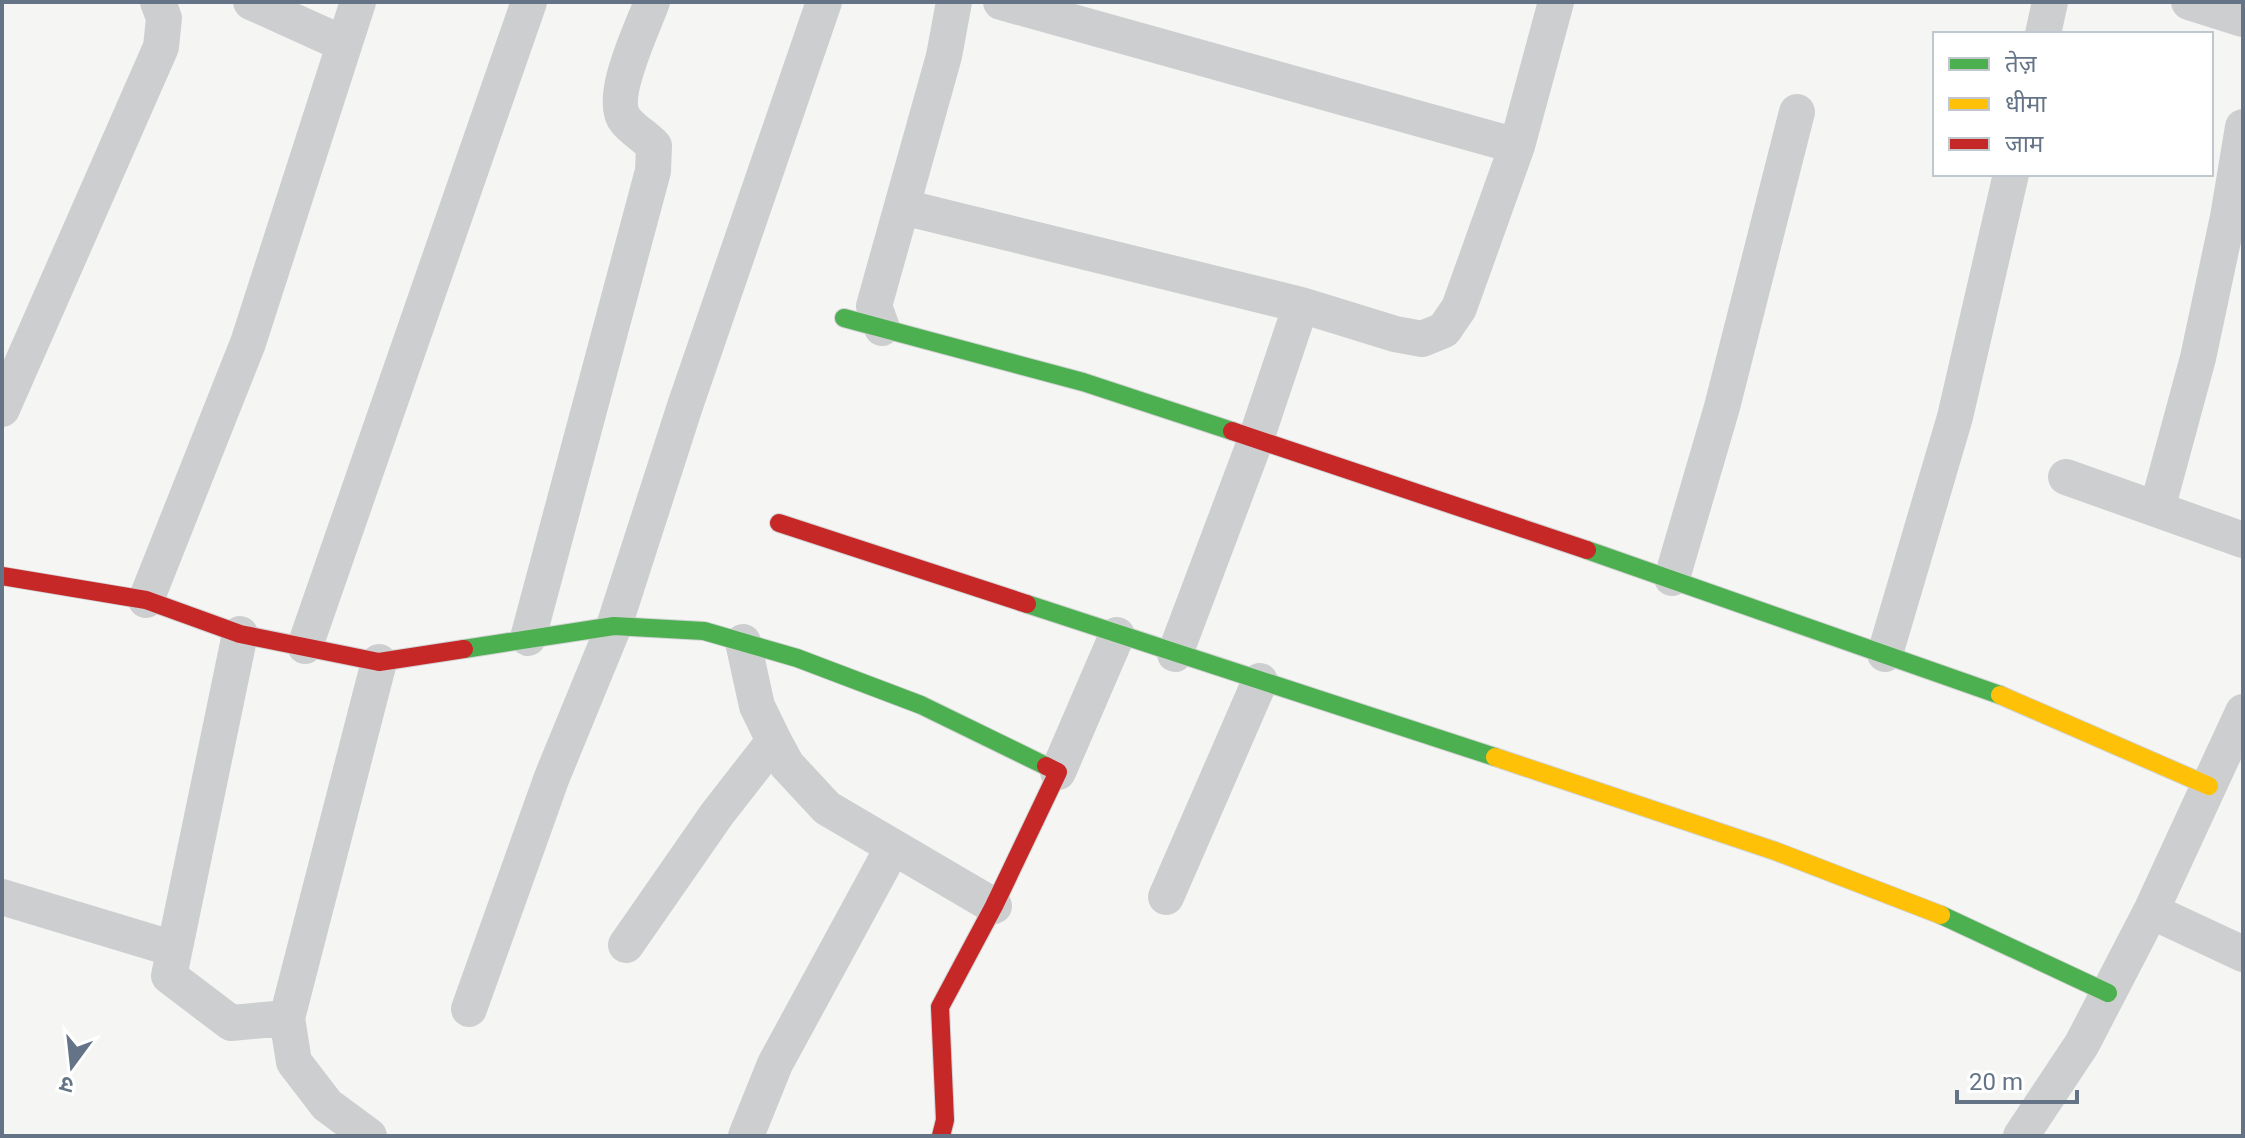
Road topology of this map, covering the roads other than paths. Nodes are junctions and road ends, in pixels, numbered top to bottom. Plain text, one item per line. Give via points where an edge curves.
1 (158, 2) edge
2 (251, 2) edge
3 (358, 2) edge
4 (529, 2) edge
5 (652, 2) edge
6 (824, 2) edge
7 (954, 2) edge
8 (1001, 2) edge
9 (1556, 2) edge
10 (2050, 2) edge
11 (2189, 2) edge
12 (2243, 19) edge
13 (2043, 32) edge
14 (344, 44) junction
15 (1797, 112) dead end
16 (2243, 127) edge
17 (1517, 146) junction
18 (2011, 176) edge
19 (903, 207) junction
20 (1301, 305) junction
21 (844, 318) dead end
22 (882, 328) junction
23 (2, 409) edge
24 (1256, 439) junction
25 (2066, 477) dead end
26 (2157, 509) junction
27 (779, 523) dead end
28 (2243, 540) edge
29 (2, 576) edge
30 (1672, 578) junction
31 (146, 600) junction
32 (614, 626) junction
33 (240, 634) junction
34 (1117, 635) junction
35 (528, 638) junction
36 (743, 642) junction
37 (305, 646) junction
38 (1175, 654) junction
39 (1885, 654) junction
40 (379, 662) junction
41 (1260, 681) junction
42 (2243, 712) edge
43 (774, 741) junction
44 (2236, 748) edge
45 (1058, 772) junction
46 (2209, 786) junction
47 (893, 847) junction
48 (2, 897) edge
49 (1166, 897) dead end
50 (994, 906) junction
51 (2151, 911) junction
52 (626, 945) dead end
53 (174, 949) junction
54 (2243, 954) edge
55 (2108, 993) junction
56 (469, 1009) dead end
57 (287, 1018) junction
58 (369, 1136) edge
59 (746, 1136) edge
60 (941, 1136) edge
61 (2021, 1136) edge

1 - 23 street via 164,18 161,47
2 - 14 street
3 - 14 street
4 - 37 street
5 - 35 street via 619,105 625,121 654,146 653,171
6 - 32 street
7 - 19 street
8 - 17 street
9 - 17 street
10 - 13 street
11 - 12 street
14 - 31 street via 248,343
15 - 30 street
16 - 26 street via 2198,358
17 - 20 street via 1459,308 1444,330 1422,339
18 - 39 street via 1955,417
19 - 20 street
19 - 22 street via 874,306
20 - 24 street
21 - 22 street
22 - 24 street via 1083,382
24 - 30 street
24 - 38 street
25 - 26 street
26 - 28 street
27 - 34 street
29 - 31 street
30 - 39 street
31 - 33 street
32 - 35 street
32 - 36 street via 704,631
32 - 56 street via 552,777
33 - 37 street
33 - 53 street
34 - 38 street
34 - 45 street
35 - 40 street
36 - 43 street via 757,706
36 - 45 street via 921,705
37 - 40 street
38 - 41 street
39 - 46 street via 2008,698
40 - 57 street
41 - 49 street
41 - 55 street via 1775,851 1937,913
42 - 44 street
43 - 47 street via 787,765 827,808
43 - 52 street
44 - 46 street
45 - 50 street
46 - 51 street
47 - 50 street
47 - 59 street via 775,1064
48 - 53 street
50 - 60 street via 940,1007 945,1120
51 - 54 street
51 - 55 street
53 - 57 street via 169,976 231,1023
55 - 61 street via 2082,1044
57 - 58 street via 294,1062 327,1105

